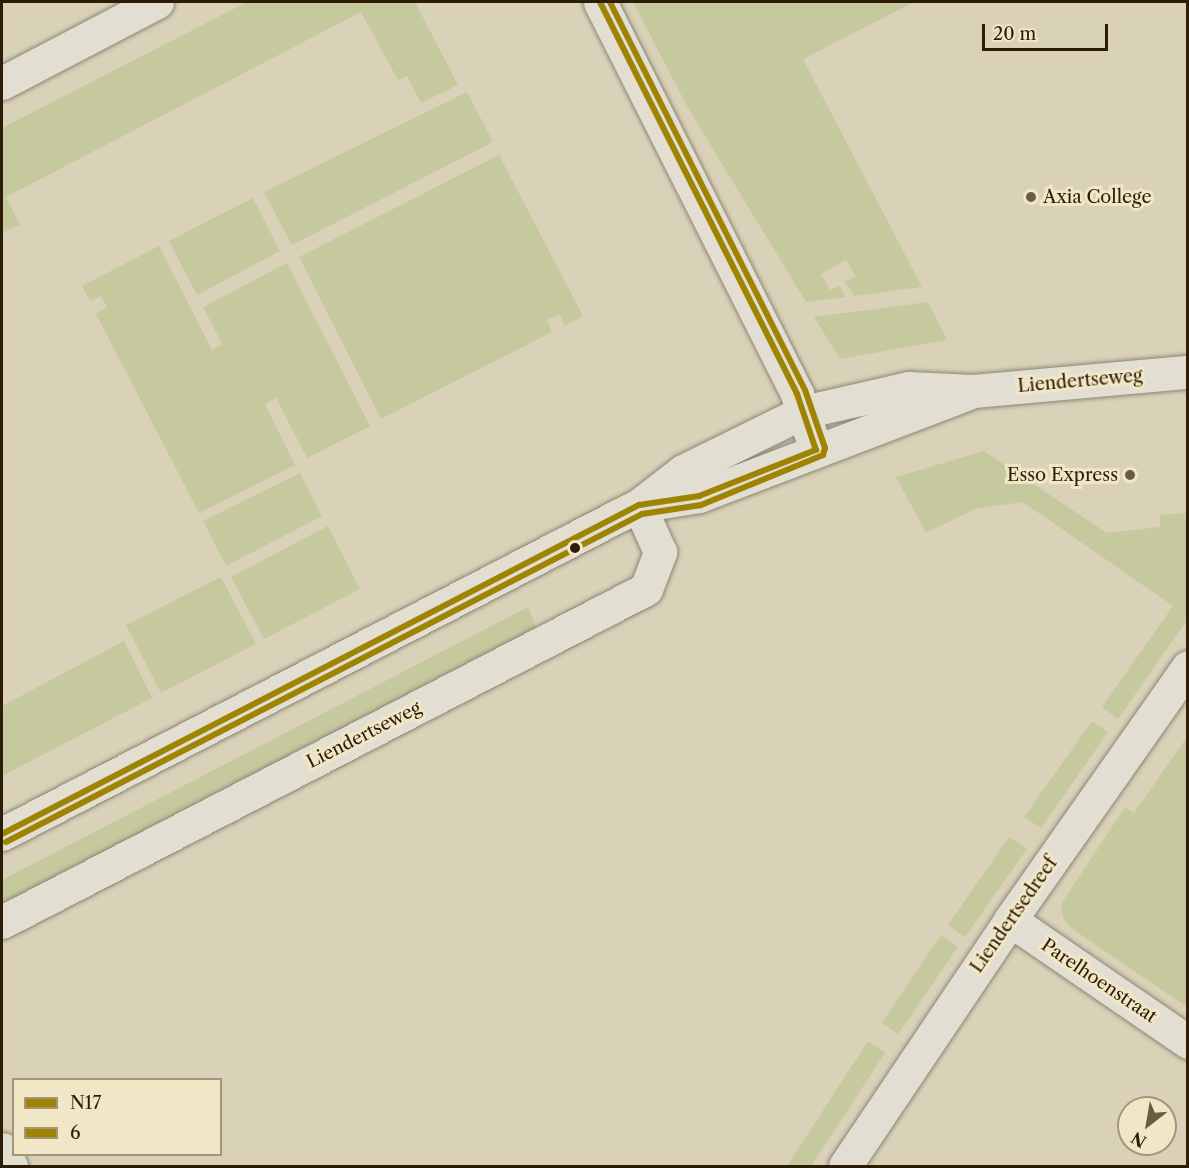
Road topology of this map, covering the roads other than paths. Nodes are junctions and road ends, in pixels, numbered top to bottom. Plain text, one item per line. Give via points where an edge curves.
1 (600, 2) edge
2 (147, 4) edge
3 (2, 83) edge
4 (1188, 372) edge
5 (973, 391) junction
6 (803, 412) junction
7 (816, 450) junction
8 (639, 506) junction
9 (1188, 667) edge
10 (2, 834) edge
11 (1010, 920) junction
12 (2, 922) edge
13 (1188, 1042) edge
14 (2, 1149) edge
15 (11, 1167) edge
16 (845, 1167) edge

1 - 6 street
2 - 3 street
4 - 5 street, Liendertseweg
5 - 6 street, Liendertseweg via 909,388
5 - 7 street, Liendertseweg
6 - 7 street
6 - 8 street, Liendertseweg via 683,471
7 - 8 street, Liendertseweg via 699,496
8 - 10 street, Liendertseweg
8 - 12 street, Liendertseweg via 660,552 646,589
9 - 11 street, Liendertsedreef
11 - 13 street, Parelhoenstraat
11 - 16 street, Liendertsedreef
14 - 15 street

